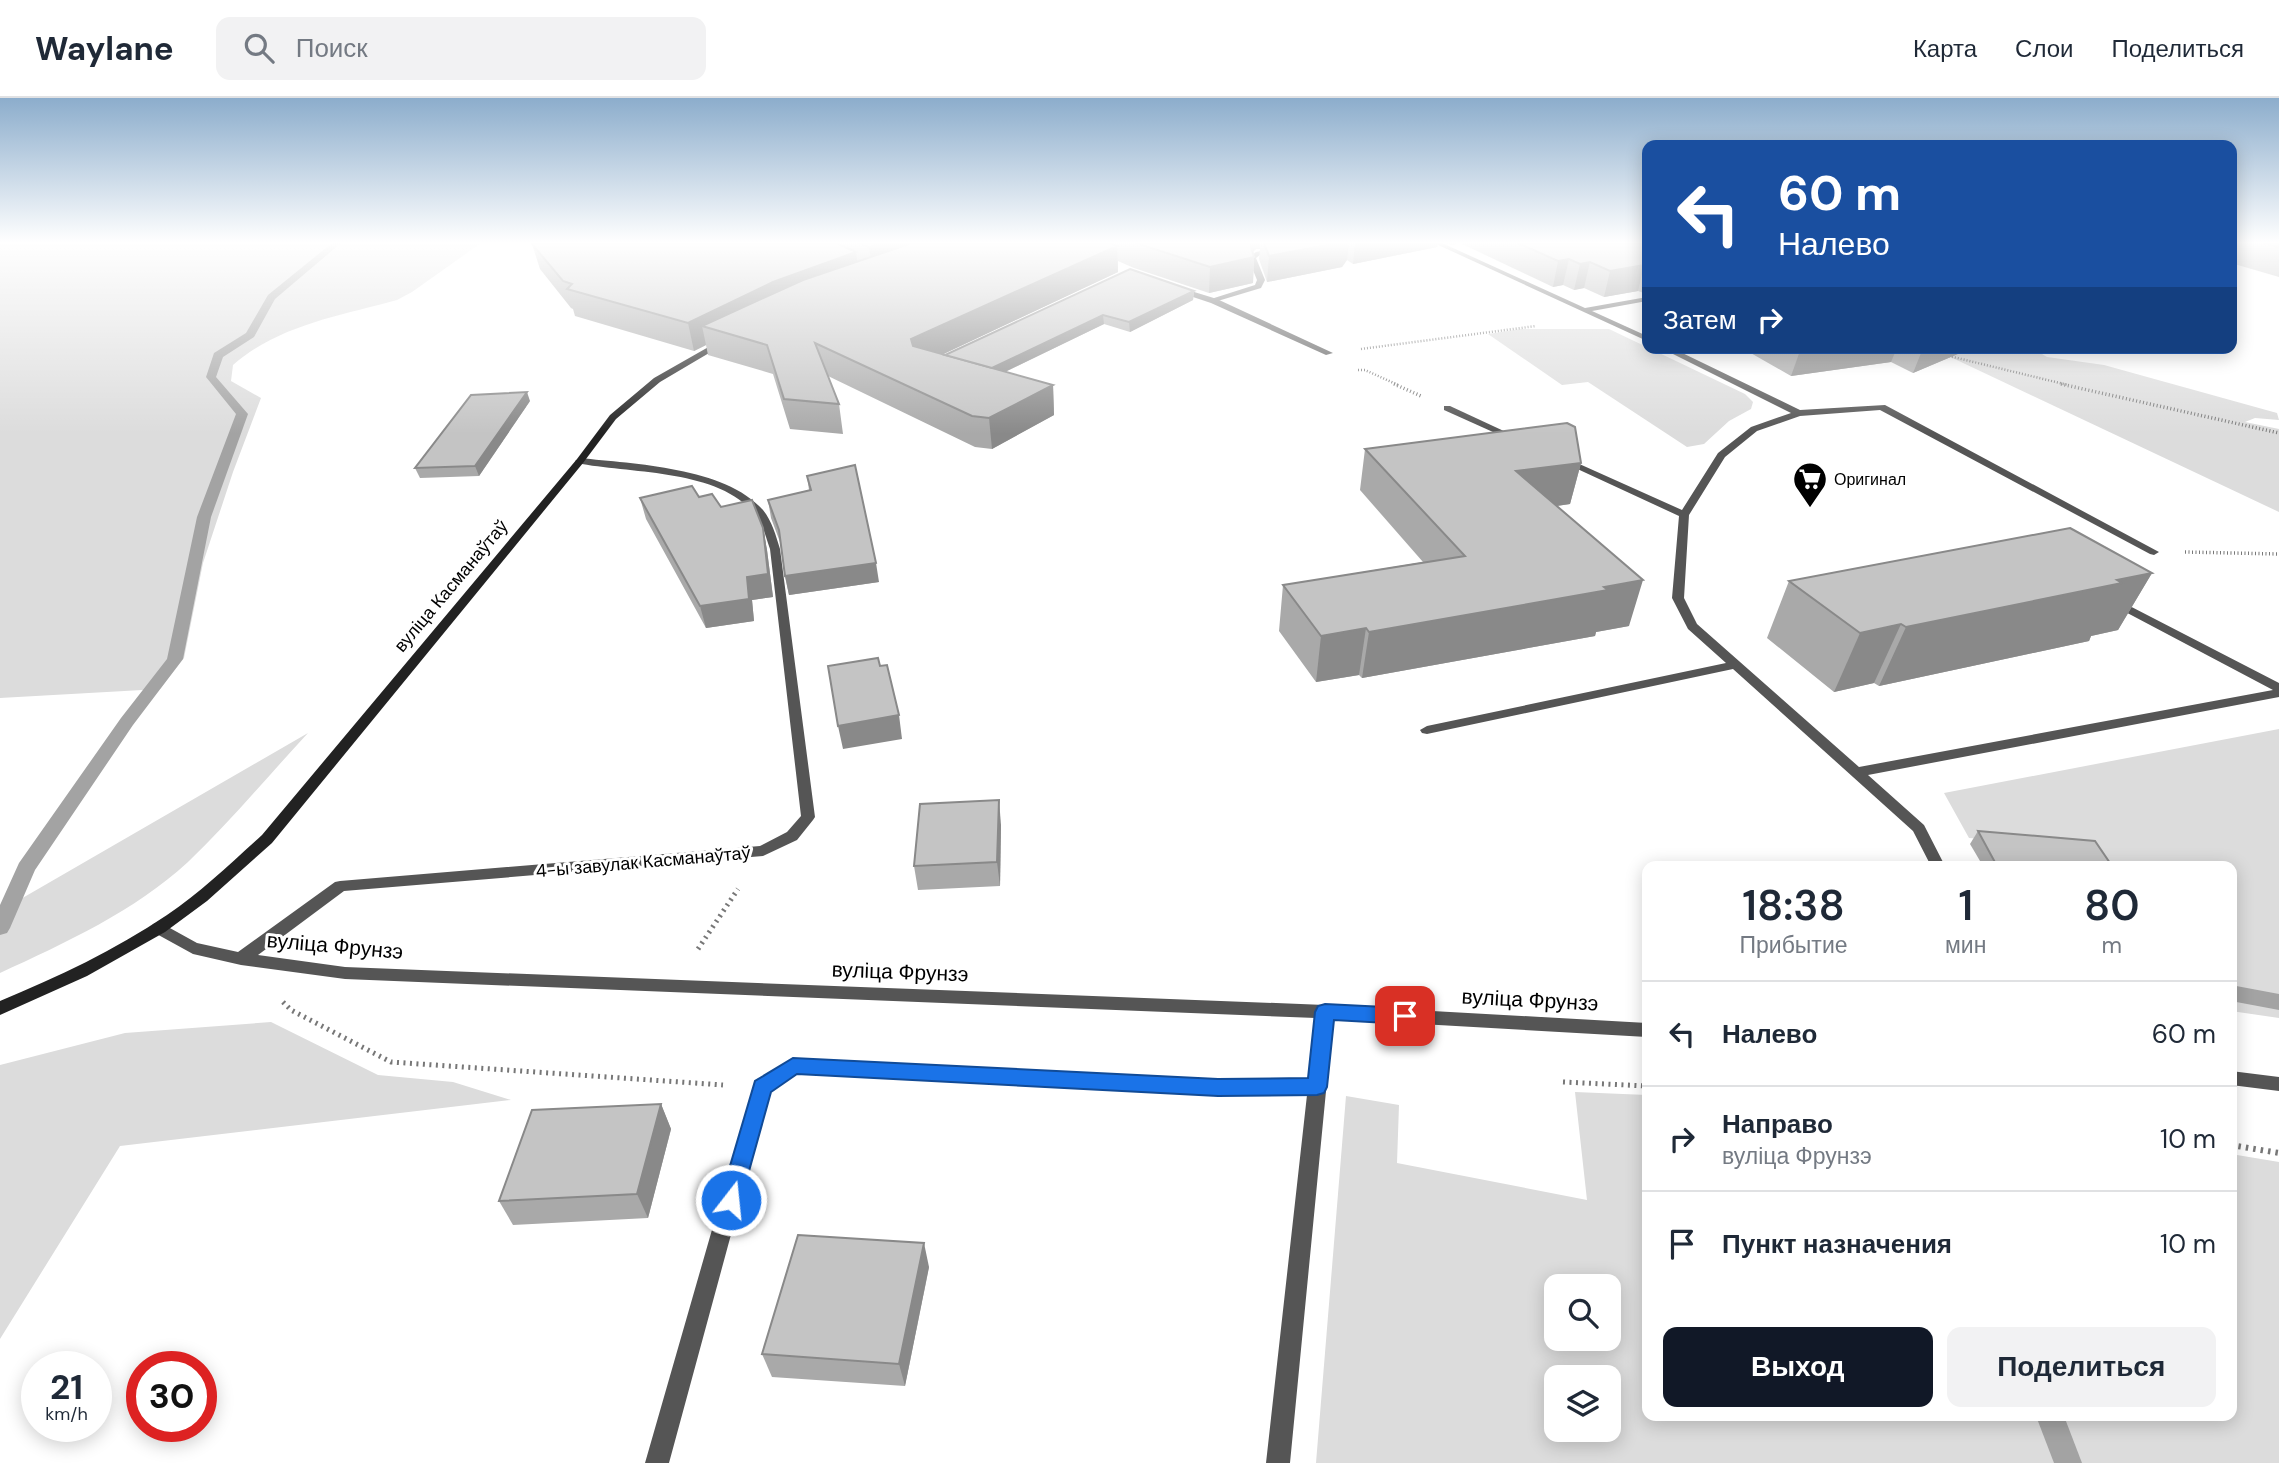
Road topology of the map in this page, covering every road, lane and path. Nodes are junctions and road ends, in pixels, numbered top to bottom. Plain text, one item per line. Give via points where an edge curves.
1 (1225, 307) edge
2 (1579, 307) edge
3 (1604, 307) edge
4 (1586, 310) junction
5 (1548, 326) dead end
6 (735, 337) edge
7 (1642, 337) edge
8 (1329, 353) joint
9 (1677, 354) edge
10 (1947, 355) dead end
11 (1365, 370) dead end
12 (1447, 408) joint
13 (1799, 413) junction
14 (2279, 433) edge
15 (1521, 442) edge
16 (1546, 453) edge
17 (580, 461) junction
18 (1684, 515) junction
19 (2154, 552) joint
20 (2279, 554) edge
21 (2119, 606) edge
22 (1734, 665) junction
23 (2279, 690) edge
24 (1427, 730) dead end
25 (1858, 772) junction
26 (1936, 861) edge
27 (739, 887) dead end
28 (715, 923) dead end
29 (159, 928) junction
30 (241, 959) junction
31 (0, 1008) edge
32 (1325, 1012) junction
33 (1642, 1030) edge
34 (2237, 1079) edge
35 (1563, 1082) dead end
36 (2279, 1084) edge
37 (1642, 1086) edge
38 (762, 1087) junction
39 (1317, 1087) junction
40 (2237, 1146) edge
41 (2279, 1153) edge
42 (657, 1463) edge
43 (1278, 1463) edge

1 - 8 street
2 - 4 street
3 - 4 street
4 - 7 street
5 - 8 path via 1523,325
6 - 17 main road, вуліца Касманаўтаў via 648,387 613,416
9 - 13 street
10 - 14 path
11 - 12 path
12 - 15 street
13 - 18 street via 1754,429 1721,456
13 - 19 street via 1882,407
16 - 18 street
17 - 29 main road, вуліца Касманаўтаў via 267,839 215,887
17 - 30 street, 4-ы завулак Касманаўтаў via 647,468 722,486 745,498 761,514 775,549 808,817 792,836 763,851 340,886
18 - 22 street via 1678,598 1692,626
19 - 20 path
21 - 23 street
22 - 24 street
22 - 25 street
23 - 25 street
25 - 26 street via 1919,828
27 - 28 path
29 - 30 street, вуліца Фрунзэ via 193,948
29 - 31 main road, вуліца Касманаўтаў via 69,979
30 - 32 street, вуліца Фрунзэ via 345,973
30 - 38 path via 291,1010 391,1062
32 - 33 street, вуліца Фрунзэ
32 - 39 street
34 - 36 street
35 - 37 path
38 - 39 street via 793,1066 1218,1088
38 - 42 street
39 - 43 street
40 - 41 path

